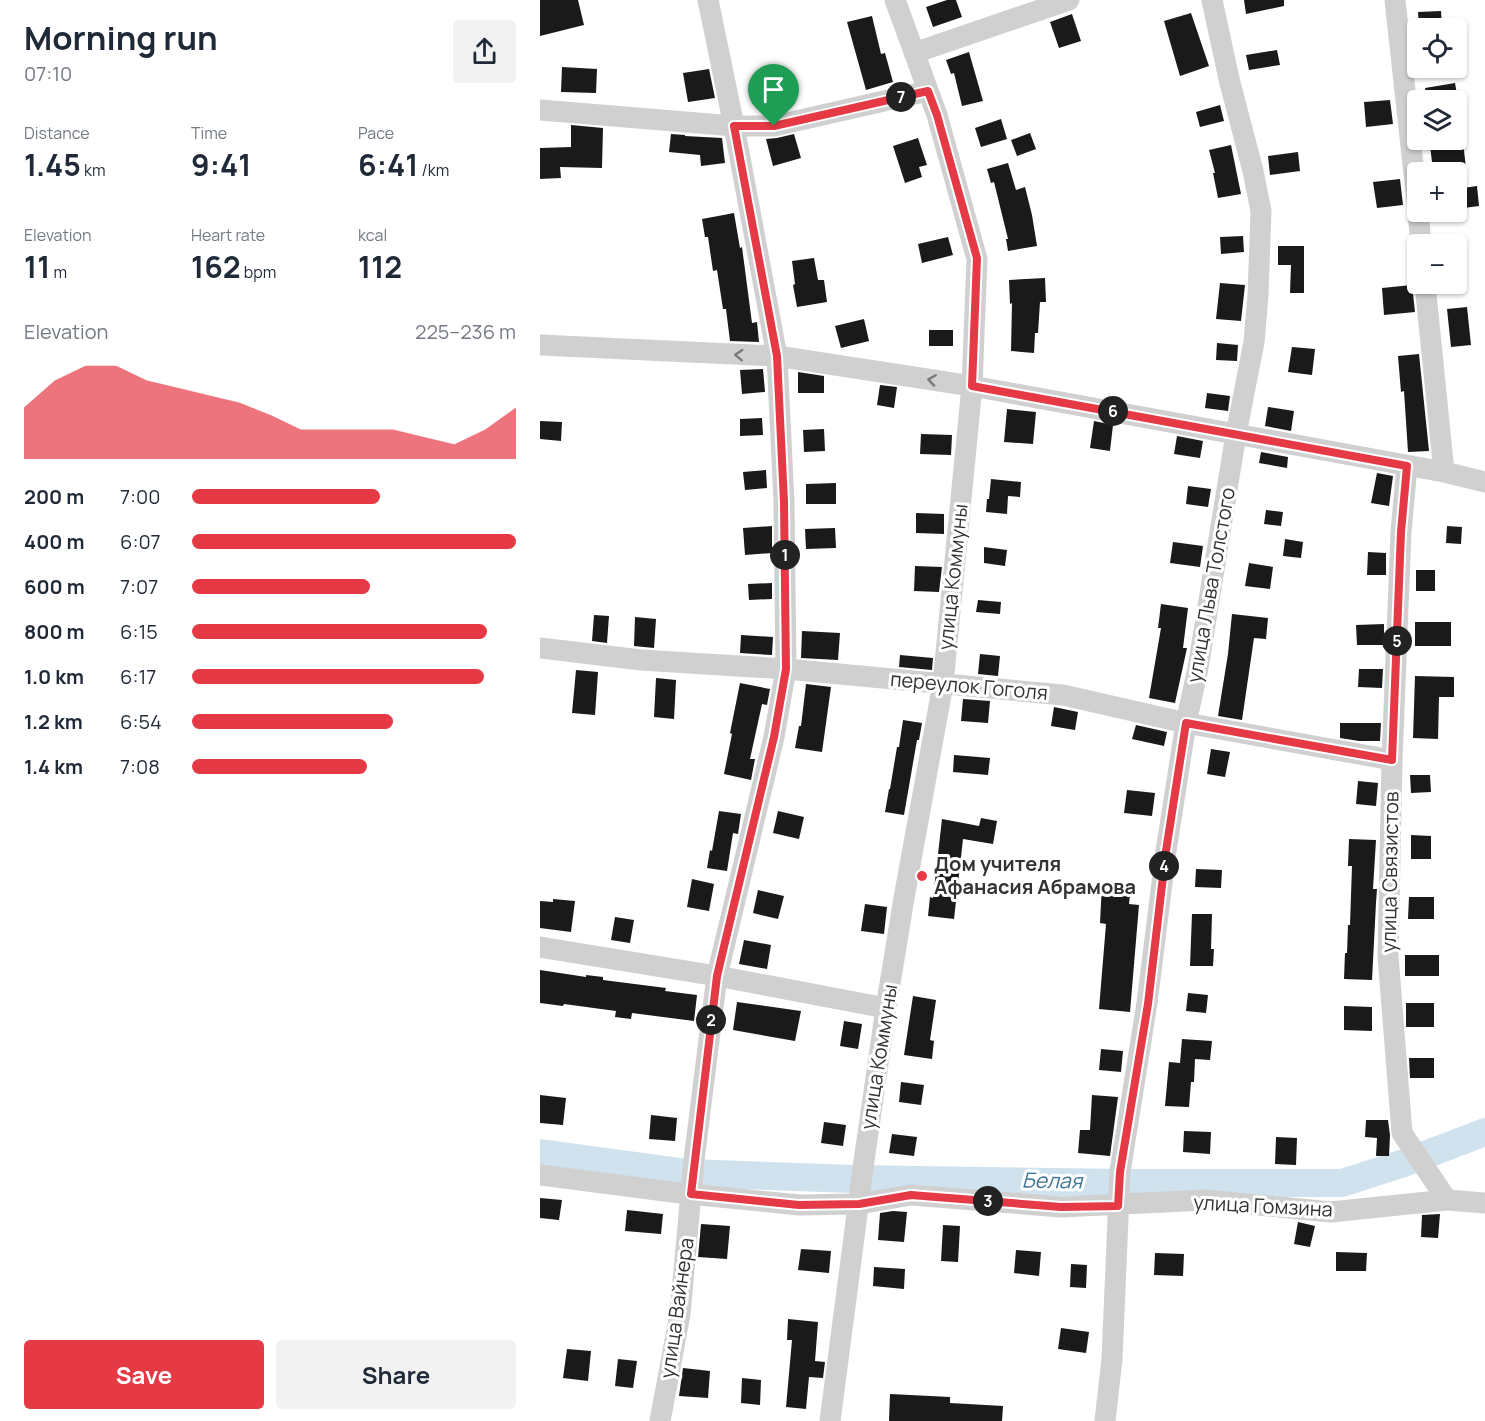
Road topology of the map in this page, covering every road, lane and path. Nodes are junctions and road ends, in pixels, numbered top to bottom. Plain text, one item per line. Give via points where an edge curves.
1 (708, 0) edge
2 (895, 0) edge
3 (1069, 0) edge
4 (1212, 0) edge
5 (1395, 0) edge
6 (914, 53) junction
7 (928, 91) junction
8 (540, 110) edge
9 (734, 126) junction
10 (1413, 162) edge
11 (1426, 294) edge
12 (540, 345) edge
13 (777, 356) junction
14 (972, 386) junction
15 (1236, 434) junction
16 (1407, 466) junction
17 (1444, 472) junction
18 (1485, 482) edge
19 (540, 648) edge
20 (786, 669) junction
21 (943, 684) junction
22 (1186, 723) junction
23 (1392, 760) junction
24 (540, 947) edge
25 (717, 976) junction
26 (886, 1008) junction
27 (540, 1175) edge
28 (691, 1194) junction
29 (1447, 1200) junction
30 (1485, 1203) edge
31 (859, 1204) junction
32 (1118, 1206) junction
33 (660, 1421) edge
34 (830, 1421) edge
35 (1105, 1421) edge

1 - 9 street
2 - 6 street, улица Коммуны
3 - 6 street
4 - 15 street, улица Льва Толстого via 1260,211 1254,342
5 - 10 street
6 - 7 street, улица Коммуны
7 - 9 street via 774,126
7 - 14 street, улица Коммуны via 977,258
8 - 9 street
9 - 13 street
11 - 17 street
13 -> 12 street
14 -> 13 street
13 - 20 street
14 - 15 street
14 - 21 street, улица Коммуны
15 - 16 street
15 - 22 street, улица Льва Толстого
16 - 17 street
16 - 23 street, улица Связистов
17 - 18 street
19 - 20 street, переулок Гоголя via 641,660
20 - 21 street, переулок Гоголя
20 - 25 street via 774,737
21 - 22 street, переулок Гоголя via 1063,695
21 - 26 street, улица Коммуны
22 - 23 street, переулок Гоголя
22 - 32 street, улица Льва Толстого
23 - 29 street, улица Связистов via 1388,956 1402,1133
24 - 25 street
25 - 26 street
25 - 28 street, улица Вайнера
26 - 31 street, улица Коммуны
27 - 28 street, улица Гомзина
28 - 31 street, улица Гомзина via 799,1205
28 - 33 street, улица Вайнера via 680,1314
29 - 30 street, улица Гомзина
29 - 32 street, улица Гомзина via 1331,1212 1206,1200
31 - 32 street, улица Гомзина via 911,1195 1061,1207
31 - 34 street
32 - 35 street via 1112,1359

